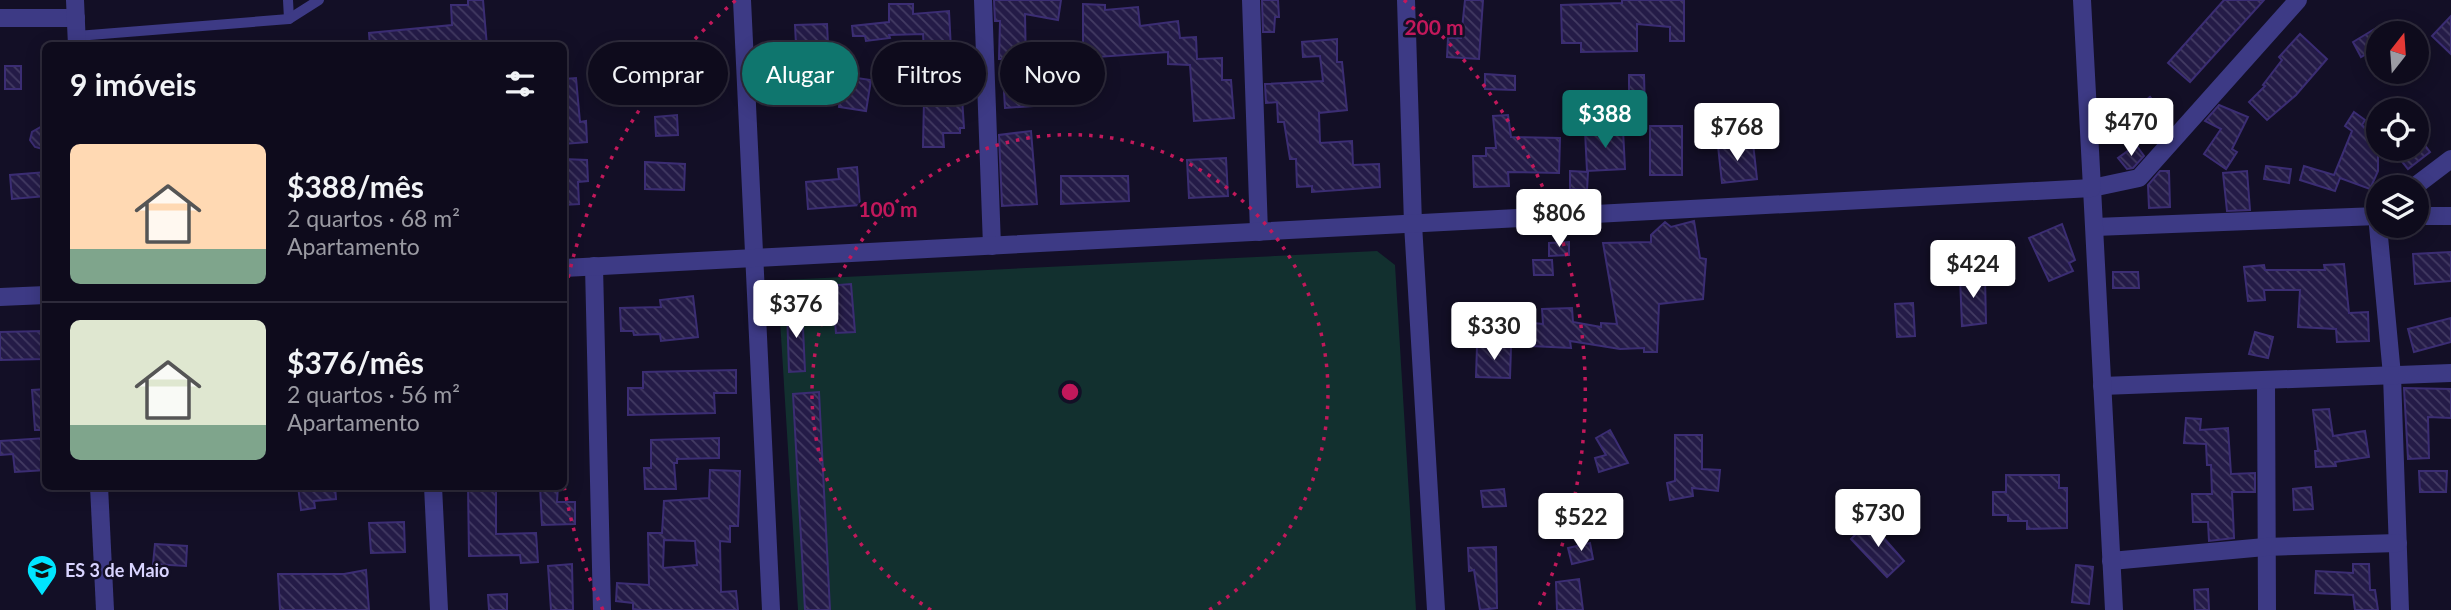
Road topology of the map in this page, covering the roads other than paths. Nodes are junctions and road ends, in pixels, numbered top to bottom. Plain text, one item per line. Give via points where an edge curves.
1 (288, 0) edge
2 (319, 0) edge
3 (742, 0) edge
4 (983, 0) edge
5 (1251, 0) edge
6 (1406, 0) edge
7 (2082, 0) edge
8 (2298, 0) edge
9 (76, 9) edge
10 (0, 18) edge
11 (289, 19) junction
12 (77, 41) edge
13 (2451, 159) edge
14 (2429, 176) edge
15 (2092, 188) junction
16 (2366, 216) edge
17 (2429, 216) edge
18 (2451, 216) edge
19 (1413, 224) junction
20 (2095, 227) junction
21 (1259, 232) junction
22 (2379, 238) edge
23 (992, 246) junction
24 (755, 258) junction
25 (594, 266) junction
26 (567, 268) edge
27 (42, 295) edge
28 (0, 297) edge
29 (2451, 373) edge
30 (2392, 375) junction
31 (2266, 380) junction
32 (2102, 386) junction
33 (99, 490) edge
34 (433, 490) edge
35 (2398, 543) junction
36 (2265, 547) junction
37 (2111, 561) junction
38 (105, 610) edge
39 (439, 610) edge
40 (601, 610) edge
41 (771, 610) edge
42 (1436, 610) edge
43 (2114, 610) edge
44 (2267, 610) edge
45 (2400, 610) edge

1 - 11 lane
2 - 11 lane
3 - 24 street
4 - 23 street
5 - 21 street
6 - 19 street
7 - 15 street
8 - 15 street via 2139,178
9 - 10 street
9 - 12 street
11 - 12 lane
13 - 14 street
15 - 19 street
15 - 20 street
16 - 20 street
17 - 18 street
19 - 21 street
19 - 42 street
20 - 32 street
21 - 23 street
22 - 30 street
23 - 24 street
24 - 25 street
24 - 41 street
25 - 26 street
25 - 40 street
27 - 28 street
29 - 30 street
30 - 31 street
30 - 35 street
31 - 32 street
31 - 36 street
32 - 37 street
33 - 38 street
34 - 39 street
35 - 36 street
35 - 45 street
36 - 37 street
36 - 44 street
37 - 43 street

